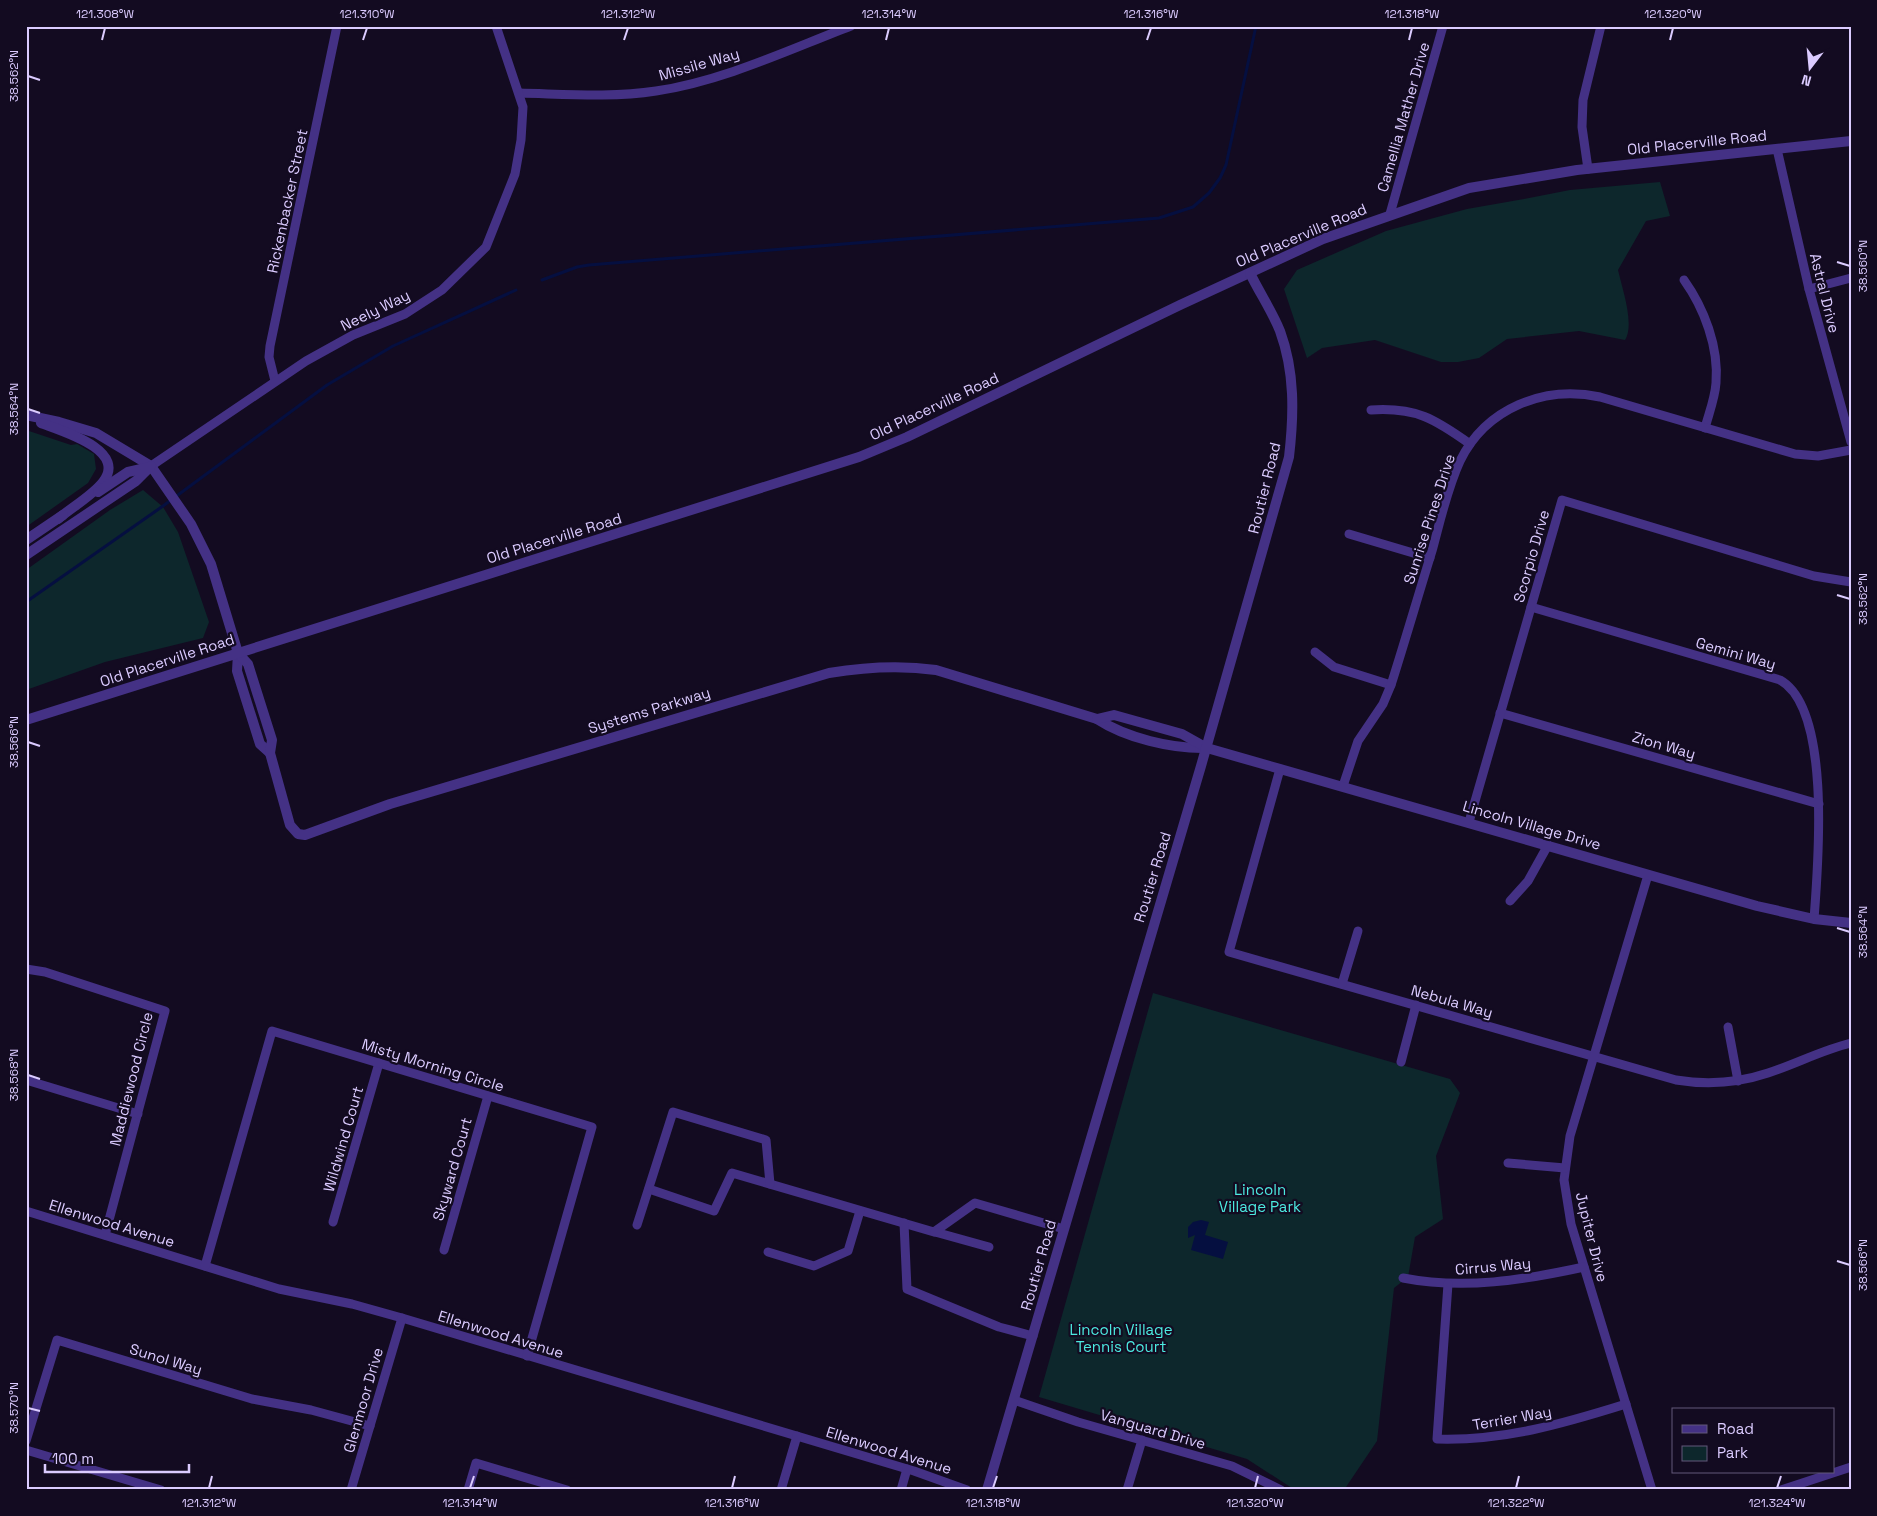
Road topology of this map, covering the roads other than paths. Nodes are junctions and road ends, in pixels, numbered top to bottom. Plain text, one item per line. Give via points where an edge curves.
1 (337, 26) edge
2 (496, 26) edge
3 (851, 26) edge
4 (1443, 26) edge
5 (1601, 26) edge
6 (519, 93) junction
7 (1851, 141) edge
8 (1777, 149) junction
9 (1588, 169) junction
10 (1390, 214) junction
11 (1250, 273) junction
12 (1851, 278) edge
13 (1684, 280) dead end
14 (1809, 289) junction
15 (276, 381) junction
16 (1371, 410) dead end
17 (26, 416) edge
18 (1705, 428) junction
19 (1851, 442) edge
20 (1470, 444) junction
21 (1851, 450) edge
22 (151, 466) junction
23 (58, 519) junction
24 (1349, 534) dead end
25 (26, 540) edge
26 (26, 555) edge
27 (1430, 558) junction
28 (1851, 582) edge
29 (1531, 607) junction
30 (1315, 652) dead end
31 (238, 653) junction
32 (1391, 685) junction
33 (1500, 713) junction
34 (26, 720) edge
35 (1207, 748) junction
36 (1280, 769) junction
37 (1344, 786) junction
38 (1819, 804) junction
39 (1469, 822) junction
40 (1548, 845) junction
41 (1648, 874) junction
42 (1510, 901) dead end
43 (1814, 919) junction
44 (1851, 924) edge
45 (1358, 932) dead end
46 (26, 969) edge
47 (1342, 984) junction
48 (1416, 1005) junction
49 (1728, 1027) dead end
50 (1851, 1043) edge
51 (1594, 1057) junction
52 (1400, 1062) dead end
53 (379, 1063) junction
54 (26, 1080) edge
55 (1738, 1081) junction
56 (488, 1096) junction
57 (138, 1114) junction
58 (1508, 1163) dead end
59 (1565, 1168) junction
60 (770, 1184) junction
61 (649, 1189) junction
62 (860, 1210) junction
63 (26, 1211) edge
64 (333, 1222) dead end
65 (904, 1224) junction
66 (637, 1225) dead end
67 (1064, 1229) junction
68 (935, 1232) junction
69 (105, 1235) junction
70 (989, 1247) dead end
71 (444, 1250) dead end
72 (768, 1252) dead end
73 (205, 1266) junction
74 (1584, 1267) junction
75 (1403, 1278) dead end
76 (1448, 1284) junction
77 (402, 1318) junction
78 (1033, 1336) junction
79 (527, 1356) junction
80 (1014, 1400) junction
81 (1626, 1404) junction
82 (370, 1426) junction
83 (797, 1436) junction
84 (1142, 1440) junction
85 (26, 1441) edge
86 (26, 1450) edge
87 (1851, 1467) edge
88 (907, 1469) junction
89 (1834, 1473) edge
90 (1830, 1474) edge
91 (161, 1490) edge
92 (351, 1490) edge
93 (468, 1490) edge
94 (567, 1490) edge
95 (781, 1490) edge
96 (901, 1490) edge
97 (967, 1490) edge
98 (987, 1490) edge
99 (1127, 1490) edge
100 (1281, 1490) edge
101 (1652, 1490) edge
102 (1781, 1490) edge

1 - 15 street, Rickenbacker Street via 270,346
2 - 6 street, Neely Way
3 - 6 street, Missile Way via 727,73 680,87 624,94
4 - 10 street, Camellia Mather Drive
5 - 9 street via 1583,100 1582,127
6 - 15 street, Neely Way via 523,107 515,174 486,247 442,290 404,314 306,361
7 - 8 street, Old Placerville Road
8 - 9 street, Old Placerville Road
8 - 14 street, Astral Drive
9 - 10 street, Old Placerville Road via 1469,188
10 - 11 street, Old Placerville Road via 1323,239
11 - 31 street, Old Placerville Road via 986,400 859,457
11 - 35 street, Routier Road via 1279,329 1288,355 1292,428 1282,485
12 - 14 street
13 - 18 street via 1703,313 1716,362 1715,393
14 - 19 street, Astral Drive
15 - 22 street, Neely Way
16 - 20 street via 1419,413
17 - 22 street via 96,434
17 - 23 street via 94,446 106,457 108,467 101,484
18 - 20 street, Sunrise Pines Drive via 1600,397 1558,394 1538,397 1509,409 1484,428
18 - 21 street, Sunrise Pines Drive via 1795,454 1818,456
20 - 27 street, Sunrise Pines Drive via 1456,469
22 - 23 street via 128,472
22 - 26 street via 136,481
22 - 31 street, Systems Parkway via 191,524 208,558
23 - 25 street
24 - 27 street
27 - 32 street, Sunrise Pines Drive
28 - 29 street, Scorpio Drive via 1814,576 1562,500
29 - 33 street, Scorpio Drive
29 - 38 street, Gemini Way via 1789,685 1801,702 1810,735
30 - 32 street via 1334,667
31 - 34 street, Old Placerville Road
31 - 35 street, Systems Parkway via 248,664 272,740 270,753 290,825 298,834 305,835 390,804 572,749 829,673 866,667 910,666 936,670 1098,718 1112,728 1181,748
32 - 37 street, Sunrise Pines Drive via 1383,704 1358,741
33 - 38 street, Zion Way
33 - 39 street, Scorpio Drive
35 - 36 street, Lincoln Village Drive
35 - 67 street, Routier Road
36 - 37 street, Lincoln Village Drive
36 - 47 street, Nebula Way via 1229,952
37 - 39 street, Lincoln Village Drive
38 - 43 street, Gemini Way
39 - 40 street, Lincoln Village Drive
40 - 41 street, Lincoln Village Drive
40 - 42 street via 1528,881
41 - 43 street, Lincoln Village Drive
41 - 51 street, Jupiter Drive
43 - 44 street, Lincoln Village Drive
45 - 47 street
46 - 57 street, Maddiewood Circle via 45,972 165,1011
47 - 48 street, Nebula Way
48 - 51 street, Nebula Way
48 - 52 street
49 - 55 street
50 - 55 street, Nebula Way via 1767,1074
51 - 55 street, Nebula Way via 1676,1080
51 - 59 street, Jupiter Drive via 1570,1136
53 - 56 street, Misty Morning Circle
53 - 64 street, Wildwind Court
53 - 73 street, Misty Morning Circle via 272,1031
54 - 57 street
56 - 71 street, Skyward Court
56 - 79 street, Misty Morning Circle via 592,1127
57 - 69 street, Maddiewood Circle
58 - 59 street
59 - 74 street, Jupiter Drive via 1566,1201
60 - 61 street via 732,1173 714,1211
60 - 61 street via 766,1140 674,1112
60 - 62 street
61 - 66 street
62 - 65 street
62 - 72 street via 848,1251 814,1266
63 - 69 street, Ellenwood Avenue
65 - 68 street
65 - 78 street via 907,1289 999,1327
67 - 68 street via 975,1204
67 - 78 street, Routier Road
68 - 70 street
69 - 73 street, Ellenwood Avenue
73 - 77 street, Ellenwood Avenue via 279,1289
74 - 76 street, Cirrus Way via 1534,1277
74 - 81 street, Jupiter Drive
75 - 76 street, Cirrus Way
76 - 81 street, Terrier Way via 1437,1439 1481,1439 1522,1433
77 - 79 street, Ellenwood Avenue
77 - 82 street, Glenmoor Drive
78 - 80 street, Routier Road
79 - 83 street, Ellenwood Avenue
80 - 84 street, Vanguard Drive
80 - 98 street, Routier Road
81 - 101 street, Jupiter Drive
82 - 85 street, Sunol Way via 252,1399 57,1340
82 - 92 street, Glenmoor Drive
83 - 88 street, Ellenwood Avenue
83 - 95 street
84 - 99 street
84 - 100 street, Vanguard Drive via 1232,1466
86 - 91 street
87 - 89 street
88 - 96 street
88 - 97 street, Ellenwood Avenue
90 - 102 street
93 - 94 street via 476,1463

